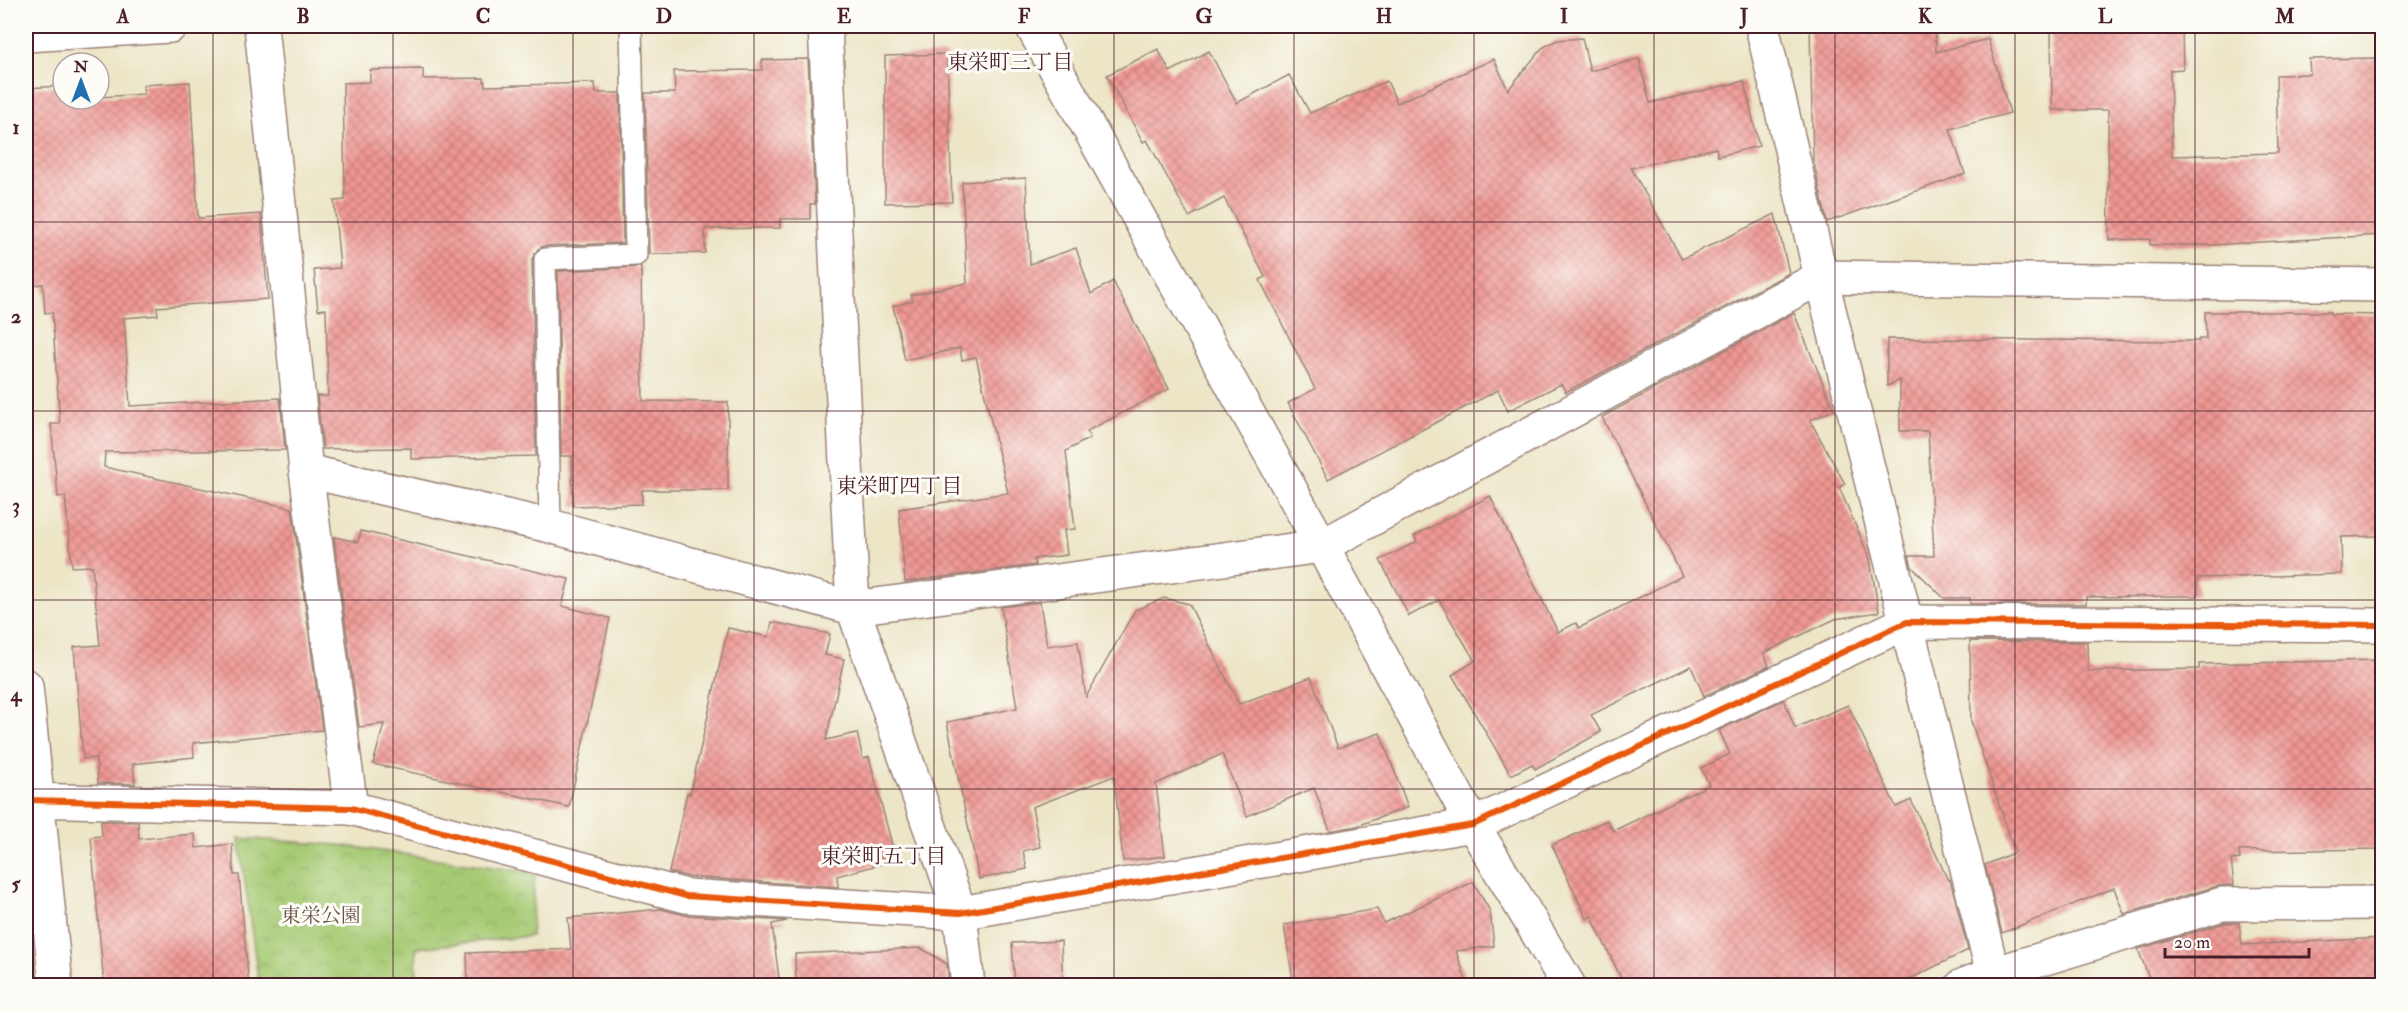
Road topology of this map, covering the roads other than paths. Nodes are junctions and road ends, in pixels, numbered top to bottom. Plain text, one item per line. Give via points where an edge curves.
1 (170, 26) edge
2 (261, 26) edge
3 (631, 26) edge
4 (825, 26) edge
5 (1032, 26) edge
6 (1762, 26) edge
7 (26, 35) edge
8 (1821, 277) junction
9 (2382, 285) edge
10 (306, 471) junction
11 (550, 526) junction
12 (1322, 546) junction
13 (853, 608) junction
14 (1907, 621) junction
15 (2382, 625) edge
16 (26, 686) edge
17 (31, 800) edge
18 (351, 808) junction
19 (1473, 825) junction
20 (2382, 903) edge
21 (960, 913) junction
22 (1996, 980) edge
23 (56, 986) edge
24 (968, 986) edge
25 (1569, 986) edge
26 (1962, 986) edge

1 - 7 street
2 - 10 street
3 - 11 lane via 636,255 544,259
4 - 13 street
5 - 12 street
6 - 8 street
8 - 9 street
8 - 12 street
8 - 14 street
10 - 11 street
10 - 18 street
11 - 13 street
12 - 13 street
12 - 19 street
13 - 21 street
14 - 15 street
14 - 19 street
14 - 22 street
16 - 17 street
17 - 18 street
17 - 23 street
18 - 21 street via 686,896
19 - 21 street
19 - 25 street
20 - 22 street via 2222,904
21 - 24 street
22 - 26 street

